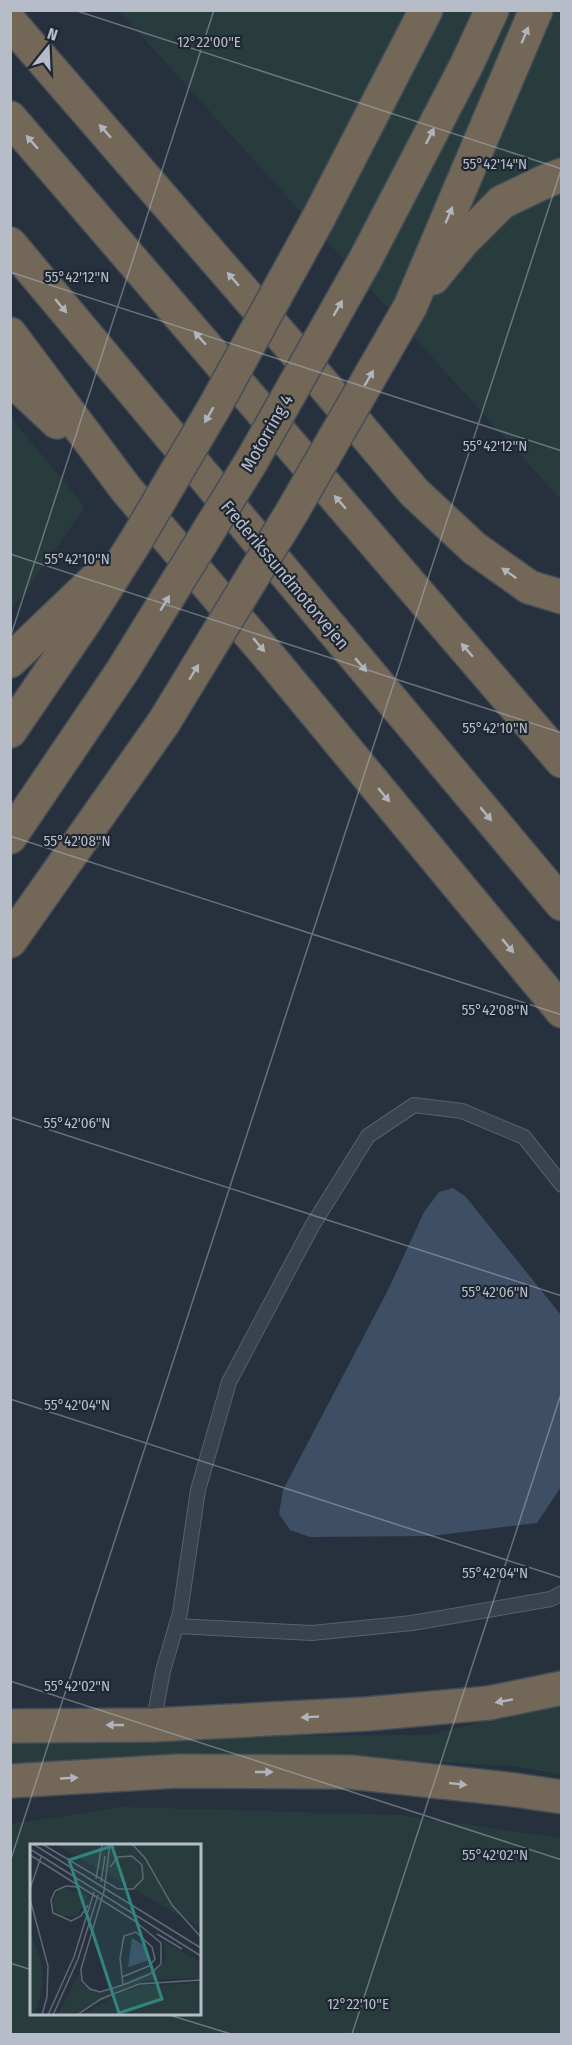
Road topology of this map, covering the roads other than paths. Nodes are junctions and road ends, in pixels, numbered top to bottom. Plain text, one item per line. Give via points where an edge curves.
1 (426, 10) edge
2 (492, 10) edge
3 (536, 10) edge
4 (10, 22) edge
5 (10, 117) edge
6 (561, 175) edge
7 (10, 244) edge
8 (410, 307) junction
9 (10, 334) edge
10 (10, 378) edge
11 (126, 489) junction
12 (561, 597) edge
13 (77, 612) junction
14 (10, 661) edge
15 (10, 731) edge
16 (561, 761) edge
17 (10, 837) edge
18 (561, 904) edge
19 (10, 941) edge
20 (561, 1011) edge
21 (561, 1185) edge
22 (561, 1593) edge
23 (176, 1626) junction
24 (561, 1688) edge
25 (153, 1725) junction
26 (10, 1726) edge
27 (10, 1781) edge
28 (561, 1797) edge

1 -> 13 highway, bridge via 319,217 137,539
17 -> 2 highway, Motorring 4, bridge via 123,670 251,462 364,262
8 -> 3 highway
12 -> 4 highway via 529,587 474,548 414,492
16 -> 5 highway
6 - 8 highway via 502,202 463,241
7 -> 18 highway, Frederikssundmotorvejen
19 -> 8 highway, bridge via 164,722 292,512
9 - 11 highway
10 - 11 highway
11 -> 20 highway
13 - 14 highway
13 - 15 highway
21 - 23 lane via 524,1137 462,1111 414,1105 368,1136 312,1226 229,1382 198,1490
22 - 23 lane via 551,1599 412,1623 312,1633
23 - 25 lane
24 -> 25 highway via 489,1703
25 -> 26 highway
27 -> 28 highway via 178,1771 350,1772

